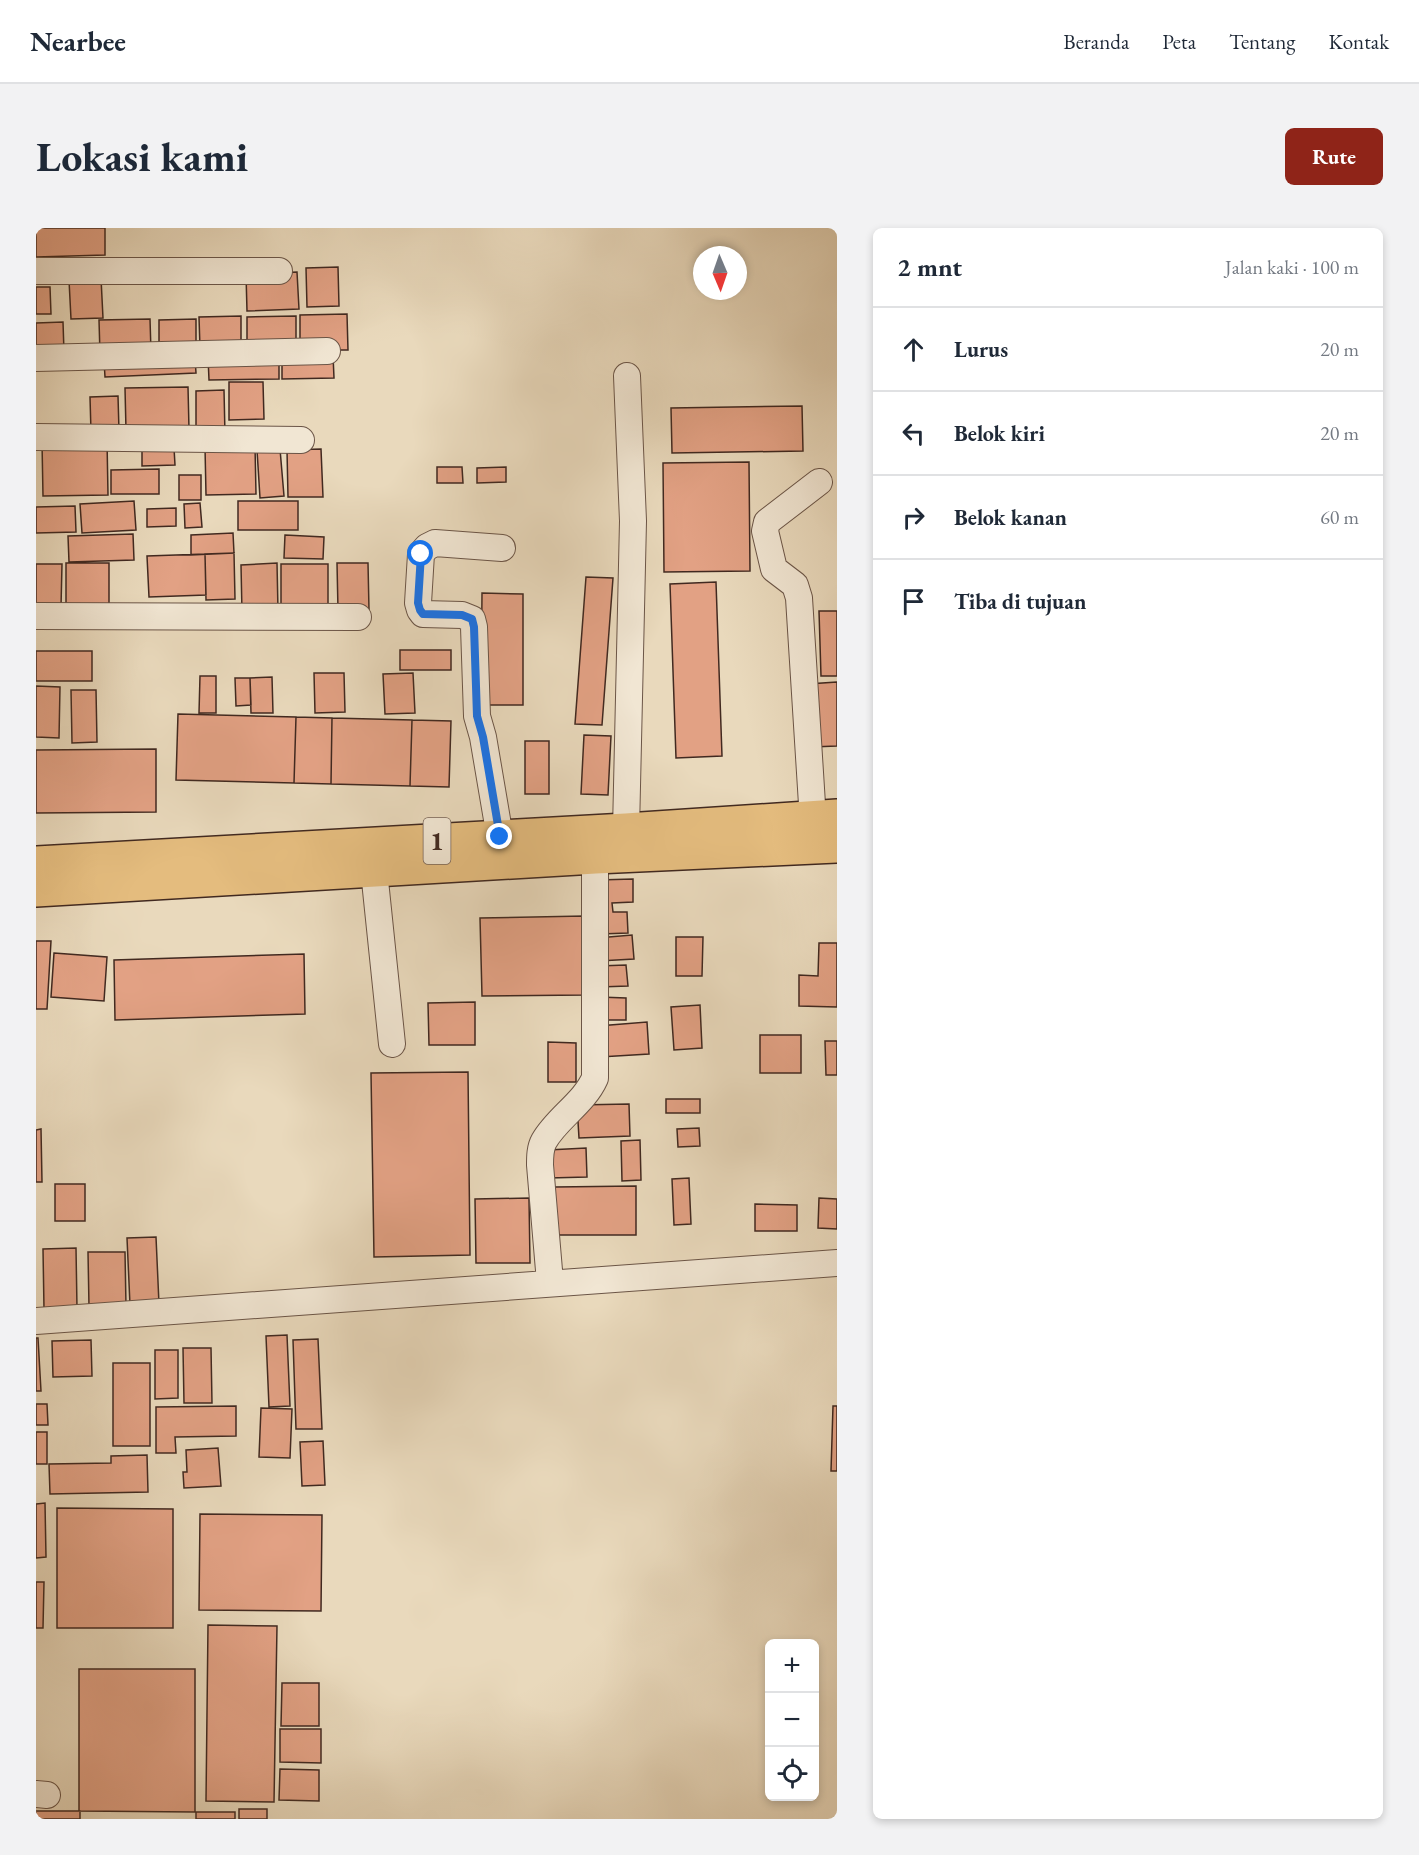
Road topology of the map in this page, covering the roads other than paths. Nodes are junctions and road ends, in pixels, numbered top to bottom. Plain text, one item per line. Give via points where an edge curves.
1 (279, 271) dead end
2 (36, 272) edge
3 (327, 351) dead end
4 (36, 358) edge
5 (627, 376) dead end
6 (36, 437) edge
7 (301, 440) dead end
8 (819, 482) dead end
9 (502, 548) dead end
10 (36, 616) edge
11 (358, 617) dead end
12 (626, 830) junction
13 (825, 832) edge
14 (500, 837) junction
15 (575, 850) junction
16 (36, 862) edge
17 (374, 871) junction
18 (36, 890) edge
19 (392, 1044) dead end
20 (837, 1263) edge
21 (550, 1282) junction
22 (36, 1321) edge

1 - 2 street
3 - 4 street
5 - 12 street via 633,521
6 - 7 street
8 - 13 street via 766,522 765,531 774,569 795,585 799,598
9 - 14 street via 435,543 427,547 421,554 418,603 423,614 472,619 477,716
10 - 11 street
12 - 13 highway, 1
12 - 15 highway, 1
13 - 15 highway, 1
14 - 15 highway, 1
14 - 16 highway, 1
15 - 17 highway, 1
15 - 21 street via 595,1077 544,1141 541,1151
17 - 18 highway, 1
17 - 19 street
20 - 21 street
21 - 22 street

